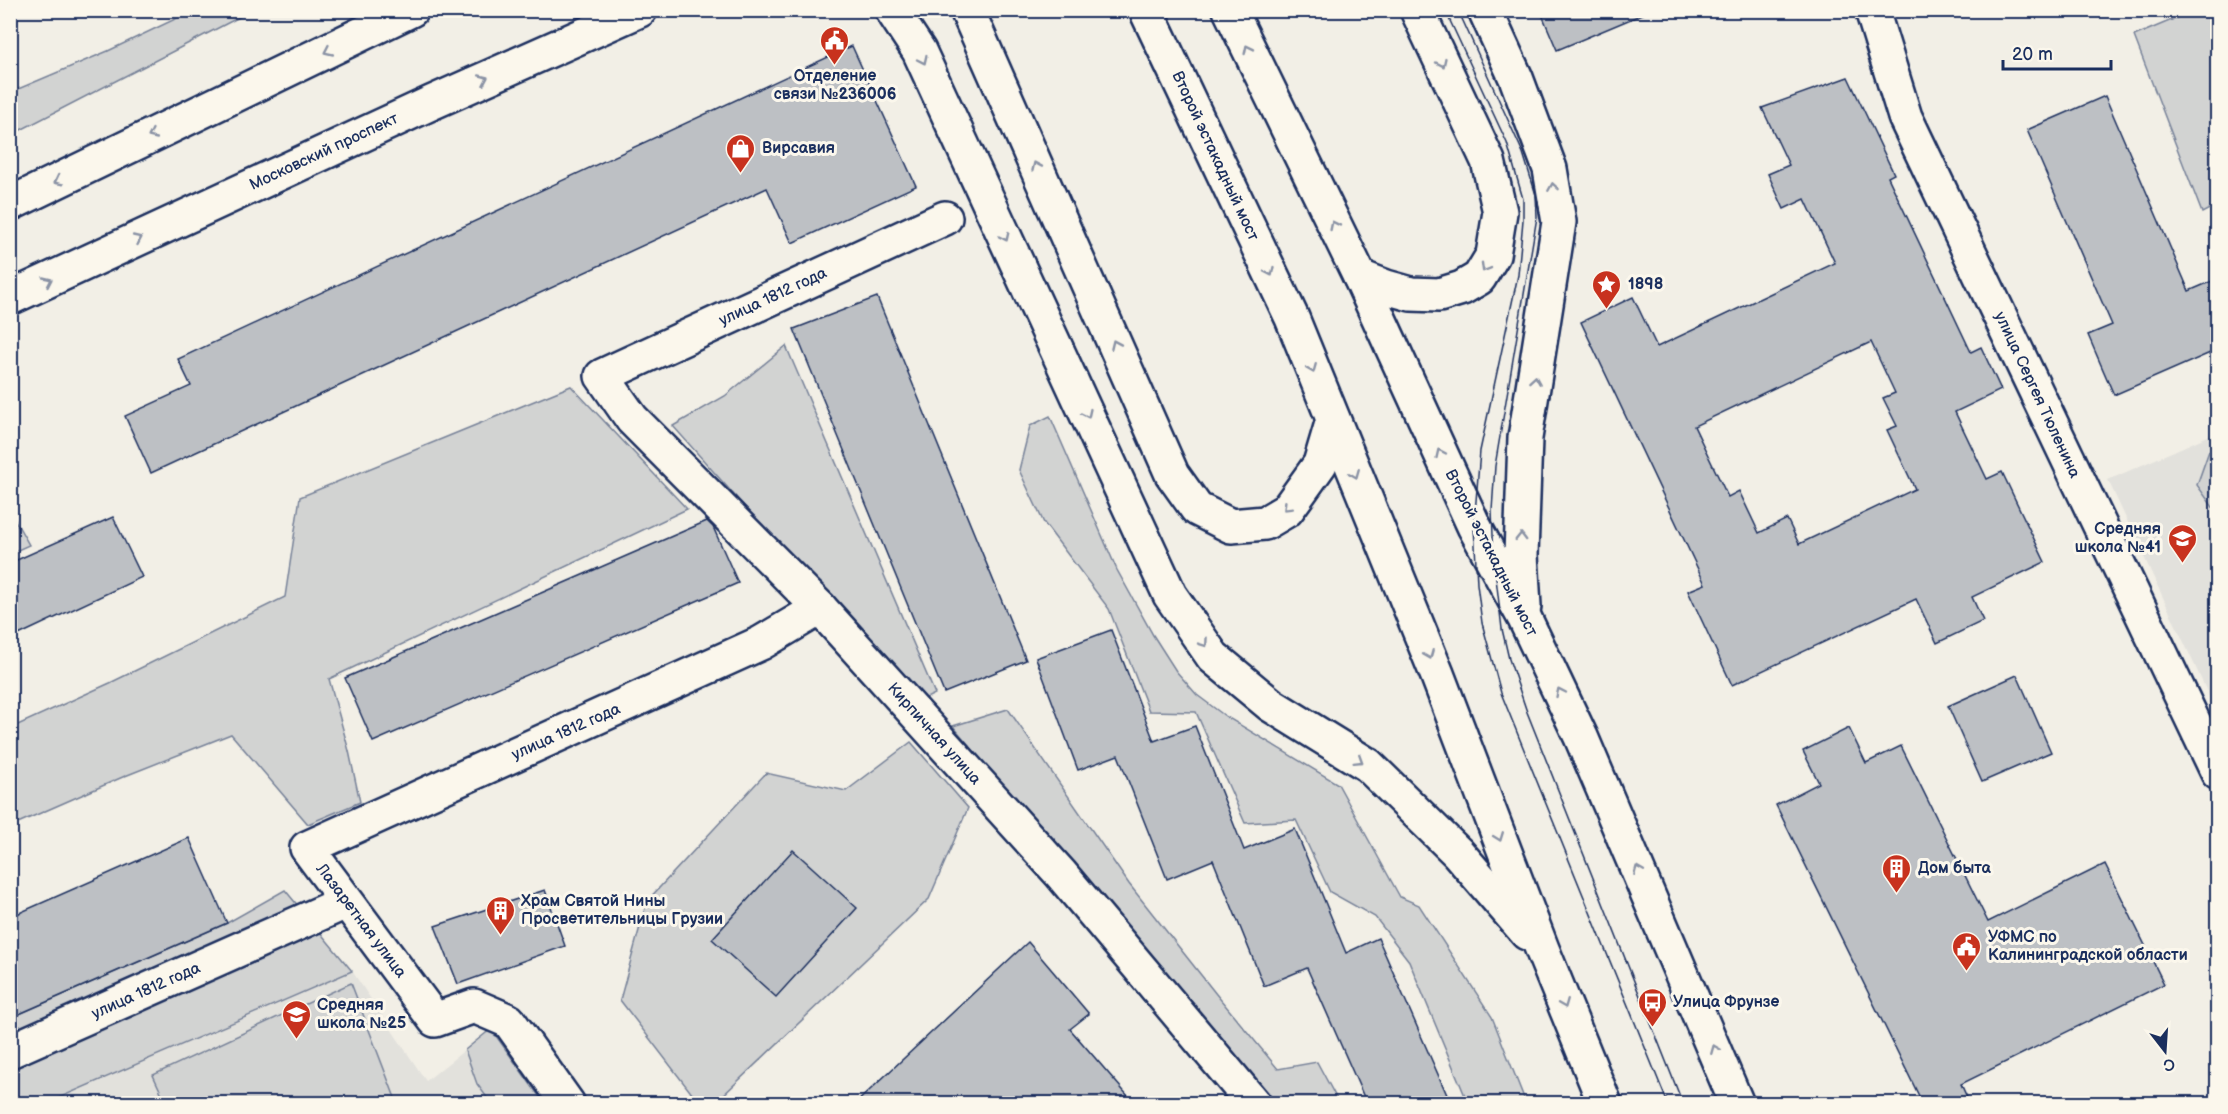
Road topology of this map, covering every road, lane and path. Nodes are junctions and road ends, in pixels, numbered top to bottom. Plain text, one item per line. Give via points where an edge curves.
1 (411, 10) edge
2 (640, 10) edge
3 (892, 10) edge
4 (967, 10) edge
5 (1146, 10) edge
6 (1230, 10) edge
7 (1417, 10) edge
8 (1485, 10) edge
9 (1872, 10) edge
10 (10, 204) edge
11 (945, 218) dead end
12 (1360, 277) junction
13 (10, 298) edge
14 (602, 376) joint
15 (1333, 420) junction
16 (820, 608) junction
17 (1524, 617) junction
18 (2217, 773) edge
19 (307, 848) joint
20 (346, 902) junction
21 (1542, 950) junction
22 (10, 1051) edge
23 (568, 1104) edge
24 (1254, 1104) edge
25 (1605, 1104) edge
26 (1737, 1104) edge

1 -> 10 main road
13 -> 2 main road, Московский проспект
3 -> 21 main road via 919,51 1170,595 1213,657 1271,705 1368,765 1458,853
15 -> 4 main road via 1320,464 1287,510 1265,524 1231,526 1197,509 1172,474
5 -> 15 main road, Второй эстакадный мост via 1292,318
12 -> 6 main road, Второй эстакадный мост
7 -> 12 main road via 1488,160 1500,212 1492,255 1479,278 1438,295 1411,294
17 -> 8 main road via 1521,555 1526,438 1559,222 1550,169
9 - 18 main road, улица Сергея Тюленина via 1905,117
11 - 14 main road, улица 1812 года
17 -> 12 main road, Второй эстакадный мост via 1474,526
14 - 16 main road, Кирпичная улица via 632,419
15 -> 21 main road, Второй эстакадный мост via 1437,674
16 - 19 main road, улица 1812 года via 762,643
16 - 24 main road, Кирпичная улица via 1060,874
26 -> 17 main road, Второй эстакадный мост via 1581,737
19 - 20 main road, Лазаретная улица
20 - 22 main road, улица 1812 года
20 - 23 main road, Лазаретная улица via 435,1020 474,1006 509,1021
21 -> 25 main road, Второй эстакадный мост

